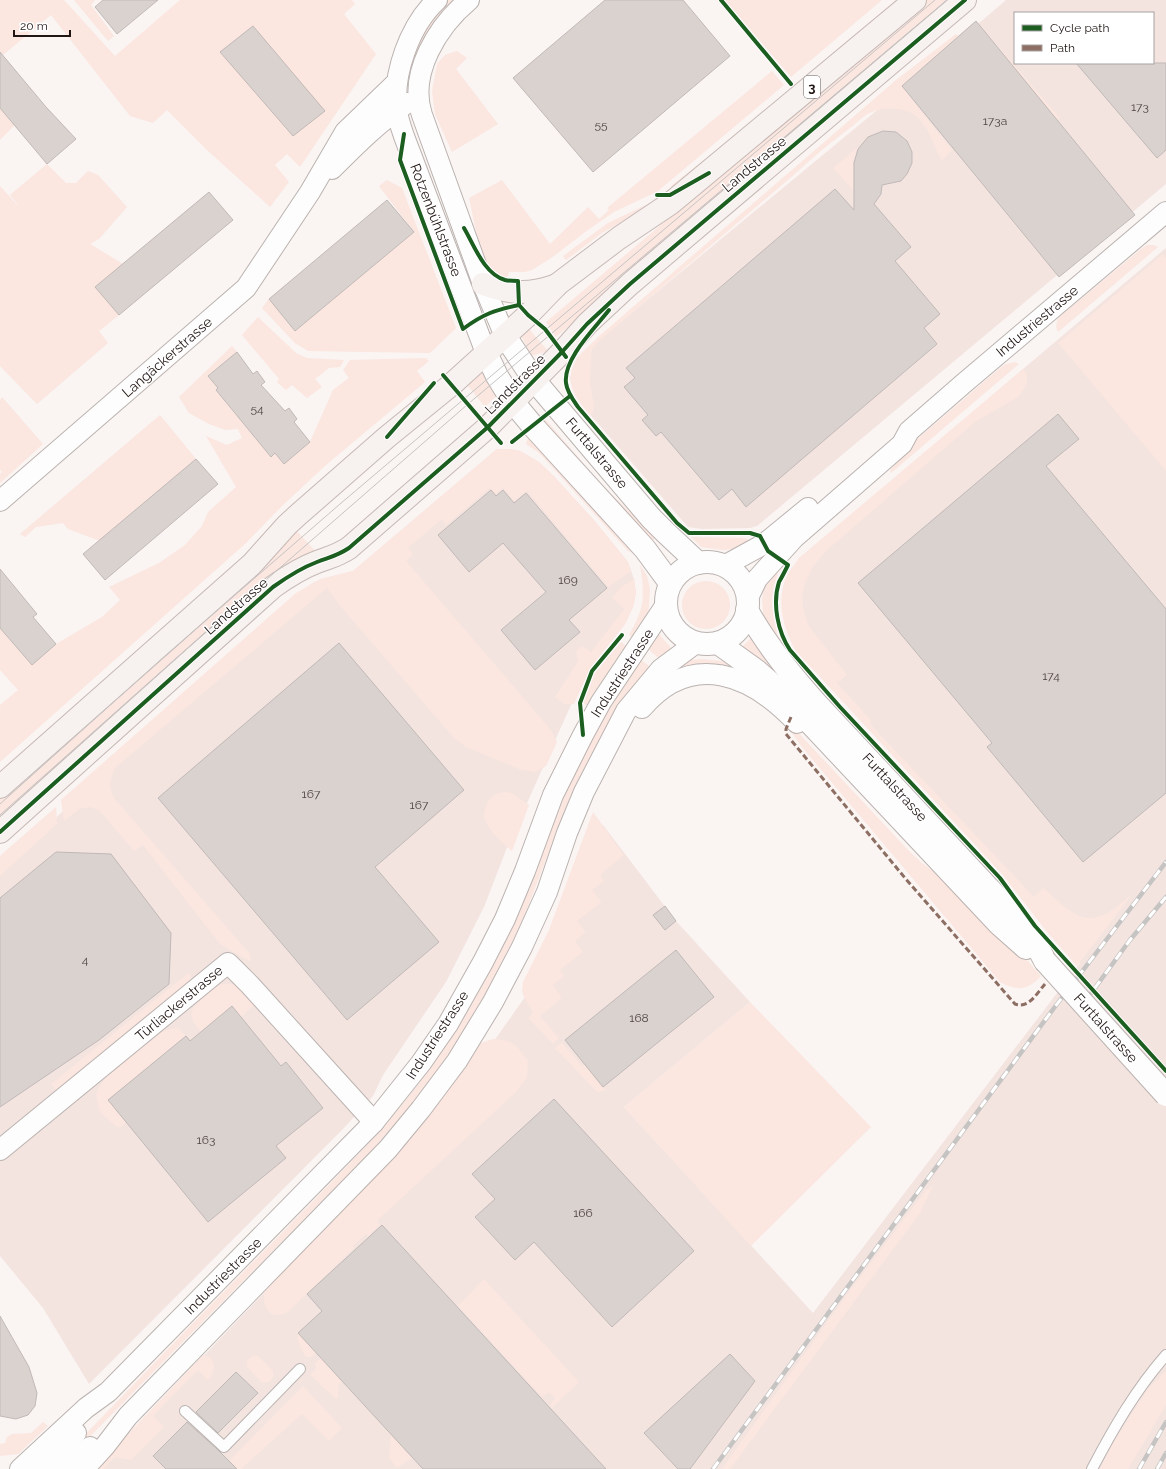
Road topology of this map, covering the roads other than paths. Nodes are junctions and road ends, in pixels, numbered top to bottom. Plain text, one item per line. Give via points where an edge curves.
1 (437, 0) edge
2 (468, 0) edge
3 (915, 0) edge
4 (965, 0) edge
5 (397, 82) junction
6 (418, 94) junction
7 (397, 109) junction
8 (310, 192) junction
9 (1166, 212) edge
10 (483, 284) junction
11 (558, 284) junction
12 (505, 336) junction
13 (486, 353) junction
14 (534, 380) junction
15 (513, 402) junction
16 (909, 431) junction
17 (0, 501) edge
18 (698, 562) junction
19 (724, 566) junction
20 (670, 583) junction
21 (748, 604) junction
22 (665, 606) junction
23 (696, 643) junction
24 (718, 643) junction
25 (605, 750) junction
26 (0, 787) edge
27 (870, 787) junction
28 (0, 832) edge
29 (1045, 961) junction
30 (1166, 1095) edge
31 (374, 1122) junction
32 (0, 1150) edge
33 (1166, 1355) edge
34 (300, 1369) dead end
35 (108, 1392) junction
36 (186, 1411) dead end
37 (128, 1416) junction
38 (20, 1469) edge
39 (44, 1469) edge
40 (67, 1469) edge
41 (84, 1469) edge
42 (1092, 1469) edge

1 - 5 street, Rotzenbühlstrasse via 417,26 405,50
2 - 6 street, Rotzenbühlstrasse via 449,20 428,52
3 - 11 main road, Landstrasse / 3 via 671,203
4 - 14 main road, Landstrasse / 3 via 630,284 587,324
5 - 6 street
5 - 7 street, Rotzenbühlstrasse
5 - 8 street, Langäckerstrasse via 345,132
6 - 7 street, Langäckerstrasse
6 - 10 street, Rotzenbühlstrasse via 422,114
7 - 8 street, Langäckerstrasse via 355,145
7 - 13 street, Rotzenbühlstrasse via 410,152
8 - 17 street, Langäckerstrasse via 246,288
9 - 16 street, Industriestrasse
10 - 11 main road via 502,290 528,293
10 - 12 street, Rotzenbühlstrasse
11 - 12 main road, Landstrasse / 3
12 - 13 main road, Landstrasse / 3
12 - 14 main road, Furttalstrasse
13 - 15 main road, Furttalstrasse
13 - 26 main road, Landstrasse / 3 via 299,514 252,564
14 - 15 main road, Landstrasse / 3
14 - 18 main road, Furttalstrasse via 651,518
15 - 20 main road, Furttalstrasse via 645,548
15 - 28 main road, Landstrasse / 3 via 350,548 288,576 273,587
16 - 19 street, Industriestrasse via 897,435 764,544
16 - 21 street, Industriestrasse via 902,444 794,538 757,579
18 - 19 main road
18 - 20 main road via 687,566
19 - 21 main road via 745,586
20 - 22 main road
21 - 24 main road via 744,622 737,632
21 - 29 main road, Furttalstrasse via 762,637 791,675 1009,910 1036,944
22 - 23 main road via 674,630
22 - 31 street, Industriestrasse via 601,702 583,735 553,795 505,919 460,1003 422,1063
23 - 24 main road
23 - 25 street, Industriestrasse via 661,669 626,711
24 - 27 main road, Furttalstrasse via 779,690
25 - 27 street, Industriestrasse via 653,695 673,682 702,674 716,674 741,680 770,697 830,759
25 - 37 street, Industriestrasse via 584,792 547,892 522,948 457,1061 388,1150
27 - 29 main road, Furttalstrasse via 999,924
29 - 30 main road, Furttalstrasse, bridge
31 - 32 street, Türliackerstrasse via 228,963
31 - 35 street, Industriestrasse
33 - 42 lane via 1111,1432
34 - 36 lane via 224,1447
35 - 38 street, Industriestrasse via 86,1408
35 - 39 street, Industriestrasse via 94,1414
37 - 40 street, Industriestrasse via 103,1435
37 - 41 street, Industriestrasse

